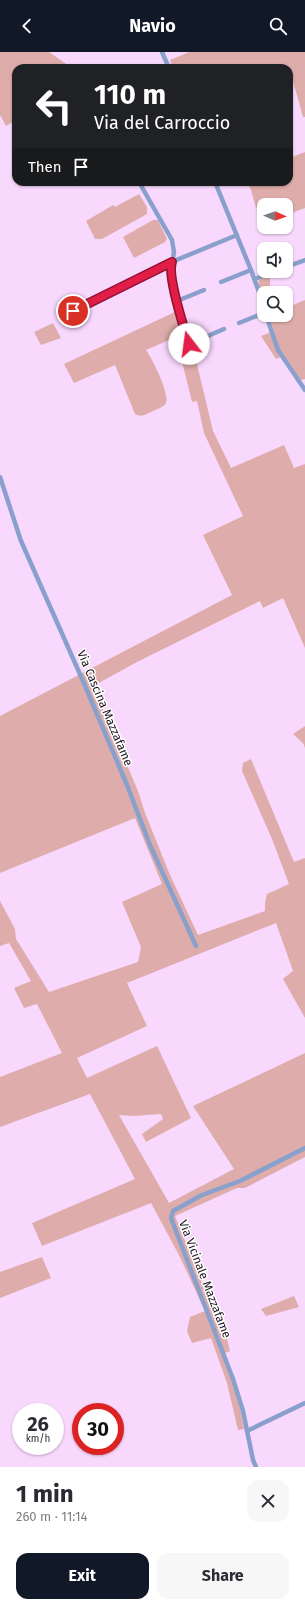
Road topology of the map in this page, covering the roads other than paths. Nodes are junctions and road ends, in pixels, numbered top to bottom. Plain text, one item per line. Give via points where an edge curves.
1 (162, 52) edge
2 (167, 64) edge
3 (141, 186) edge
4 (217, 186) edge
5 (237, 235) junction
6 (305, 260) edge
7 (172, 262) junction
8 (293, 264) edge
9 (252, 270) junction
10 (255, 279) joint
11 (221, 282) dead end
12 (257, 286) edge
13 (204, 290) dead end
14 (177, 301) junction
15 (73, 311) dead end
16 (257, 316) edge
17 (268, 322) edge
18 (239, 323) dead end
19 (224, 329) dead end
20 (305, 390) edge
21 (0, 476) edge
22 (196, 946) dead end
23 (305, 1148) edge
24 (305, 1403) edge
25 (247, 1431) junction
26 (256, 1467) edge

1 - 2 street
3 - 7 street via 171,238 174,248
4 - 5 street
5 - 7 street
5 - 9 street
6 - 8 street
7 - 14 street via 171,270
7 - 15 street
9 - 10 street
9 - 11 street
10 - 12 street
13 - 14 street
14 - 19 street via 189,344
16 - 18 street
17 - 20 street via 278,350
21 - 22 street, Via Cascina Mazzafame via 22,541 127,785 150,846
23 - 25 street, Via Vicinale Mazzafame via 240,1181 202,1195 173,1211 171,1218 233,1379
24 - 25 street
25 - 26 street, Via Vicinale Mazzafame

